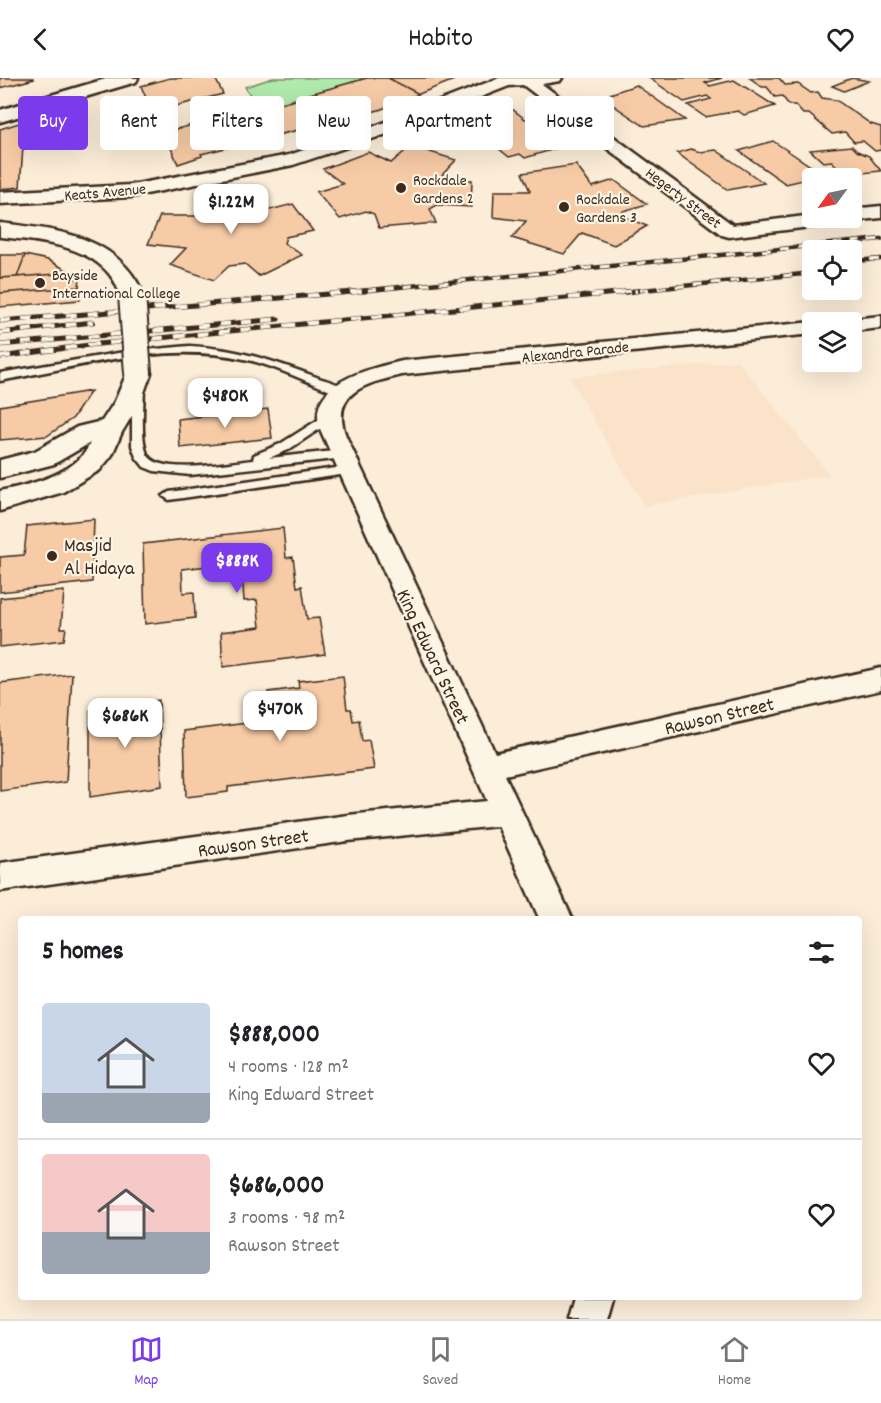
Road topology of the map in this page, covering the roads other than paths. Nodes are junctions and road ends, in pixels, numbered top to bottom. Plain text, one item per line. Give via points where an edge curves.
1 (83, 78) edge
2 (129, 78) edge
3 (554, 78) edge
4 (525, 79) edge
5 (0, 102) edge
6 (0, 116) edge
7 (0, 198) edge
8 (881, 212) edge
9 (862, 214) edge
10 (802, 222) edge
11 (0, 230) edge
12 (0, 241) edge
13 (65, 241) junction
14 (881, 322) edge
15 (862, 323) edge
16 (802, 329) edge
17 (138, 373) junction
18 (0, 377) edge
19 (342, 390) junction
20 (329, 417) junction
21 (110, 427) junction
22 (347, 462) junction
23 (238, 465) junction
24 (0, 469) edge
25 (169, 496) dead end
26 (0, 501) edge
27 (881, 679) edge
28 (486, 767) junction
29 (506, 812) junction
30 (0, 877) edge
31 (555, 916) edge
32 (592, 1300) edge
33 (587, 1319) edge

1 - 5 main road
2 - 6 main road
3 - 4 street, Keats Avenue
4 - 7 street, Keats Avenue via 506,81 381,130 282,162 131,191
4 - 10 street, Hegerty Street via 729,231
8 - 9 street
11 - 13 main road
12 - 13 main road
13 - 17 main road, bridge via 112,262 123,273 132,295
14 - 15 street
16 - 19 street, Alexandra Parade via 402,368 359,380
17 - 21 main road via 130,400
17 - 23 lane via 138,446 148,464 190,471
18 - 19 lane via 150,353 200,350 246,356
19 - 20 street
20 - 22 street, King Edward Street
20 - 23 lane via 284,447
21 - 24 main road via 87,433 44,458
21 - 26 main road via 98,456 69,477 34,494
22 - 23 lane
22 - 25 lane
22 - 28 street, King Edward Street
27 - 28 street, Rawson Street
28 - 29 street, King Edward Street
29 - 30 street, Rawson Street via 348,828
29 - 31 street, King Edward Street
32 - 33 street

